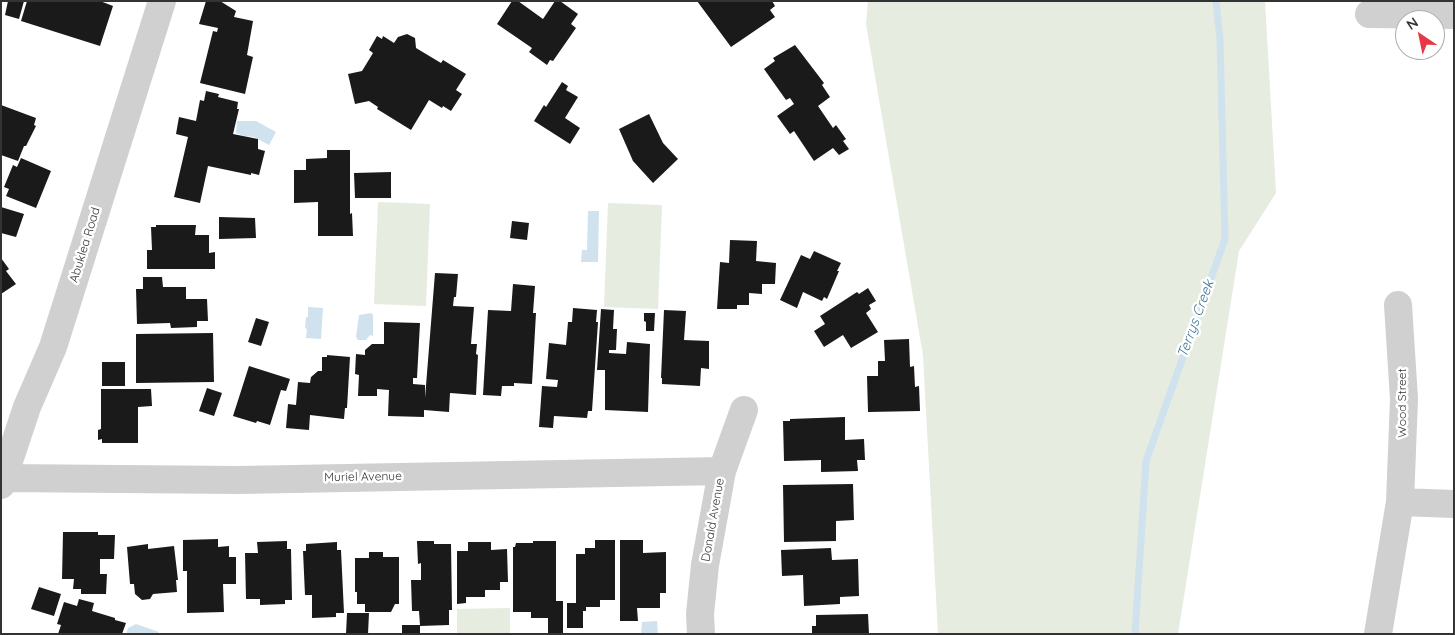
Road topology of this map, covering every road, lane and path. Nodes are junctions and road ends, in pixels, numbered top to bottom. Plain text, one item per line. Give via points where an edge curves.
1 (162, 1) edge
2 (1369, 14) dead end
3 (1454, 15) edge
4 (1398, 305) dead end
5 (744, 410) dead end
6 (722, 471) junction
7 (2, 481) edge
8 (1400, 502) junction
9 (1454, 504) edge
10 (701, 634) edge
11 (1378, 634) edge

1 - 7 street, Abuklea Road via 53,347 26,407
2 - 3 street
4 - 8 street, Wood Street via 1404,399
5 - 6 street, Donald Avenue
6 - 7 street, Muriel Avenue
6 - 10 street, Donald Avenue via 705,565
8 - 9 street
8 - 11 street, Wood Street

